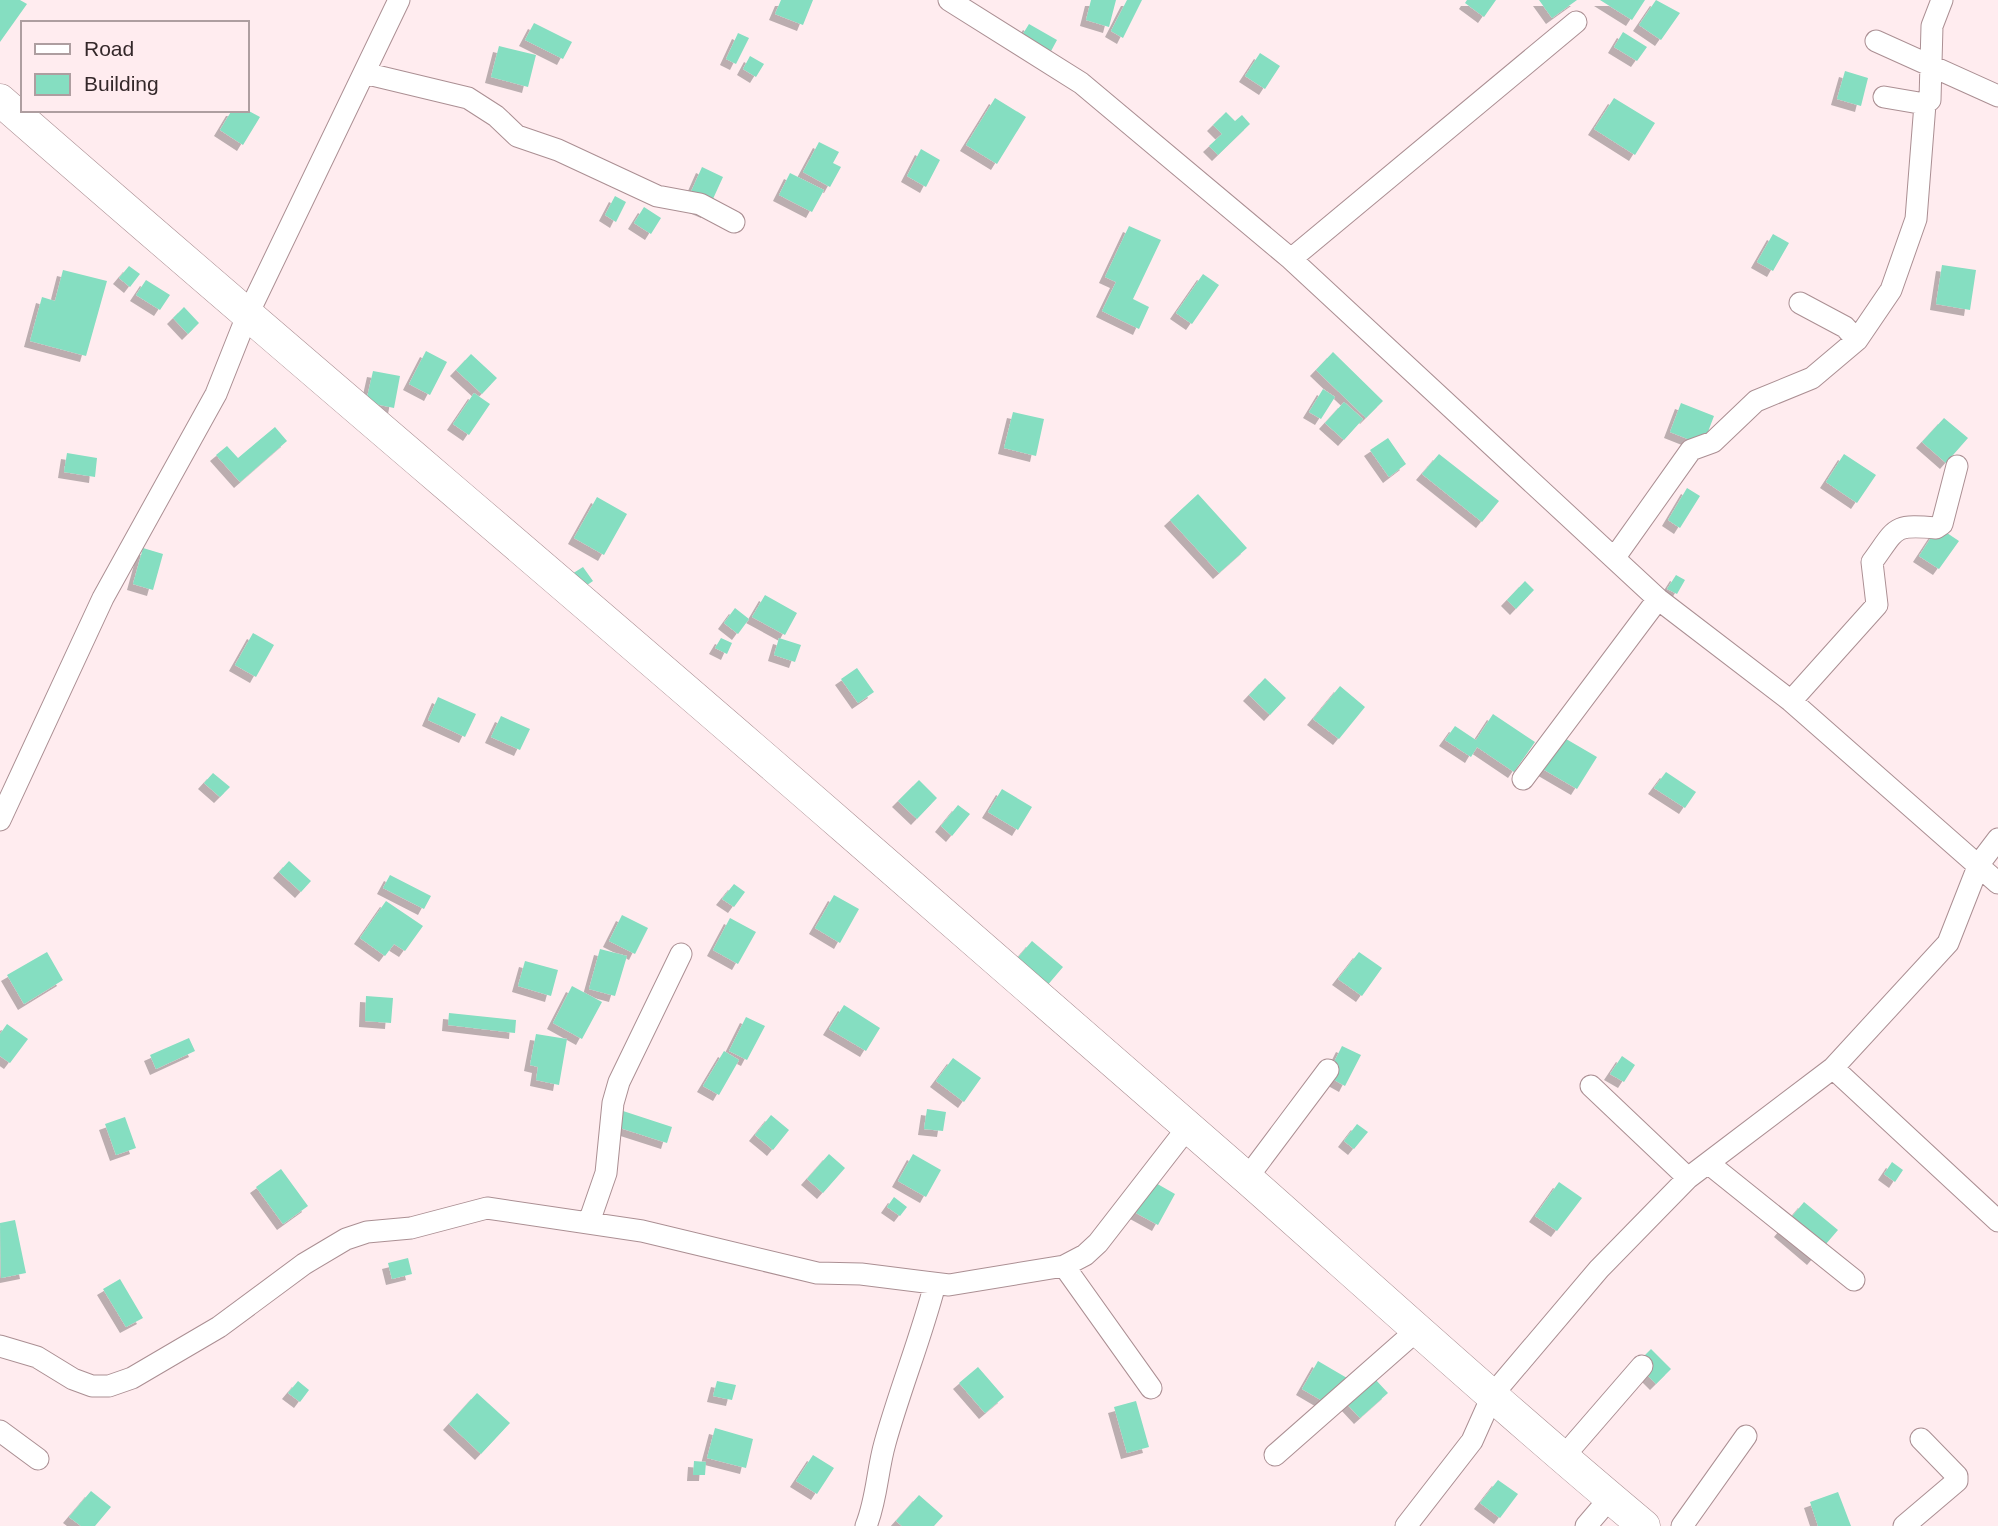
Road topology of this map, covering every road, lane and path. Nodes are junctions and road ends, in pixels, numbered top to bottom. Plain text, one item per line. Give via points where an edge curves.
1 (400, 0) edge
2 (949, 0) edge
3 (1942, 0) edge
4 (1576, 22) dead end
5 (1876, 41) dead end
6 (1930, 65) junction
7 (364, 73) junction
8 (1998, 96) edge
9 (1884, 97) dead end
10 (0, 100) edge
11 (1925, 104) junction
12 (734, 222) dead end
13 (1291, 259) junction
14 (1800, 303) dead end
15 (247, 316) junction
16 (1857, 340) junction
17 (1957, 467) dead end
18 (1615, 557) junction
19 (1658, 598) junction
20 (1791, 701) junction
21 (1523, 779) dead end
22 (0, 820) edge
23 (1998, 839) edge
24 (1979, 864) junction
25 (1998, 883) edge
26 (681, 954) dead end
27 (1833, 1068) junction
28 (1328, 1070) dead end
29 (1591, 1086) dead end
30 (1188, 1127) junction
31 (1708, 1163) junction
32 (1247, 1178) junction
33 (1688, 1178) junction
34 (589, 1222) junction
35 (1998, 1222) edge
36 (1064, 1266) junction
37 (1854, 1280) dead end
38 (935, 1284) junction
39 (1416, 1331) junction
40 (0, 1346) edge
41 (1642, 1366) dead end
42 (1152, 1388) dead end
43 (1493, 1394) junction
44 (0, 1431) edge
45 (1746, 1436) dead end
46 (1922, 1439) dead end
47 (1275, 1455) dead end
48 (1564, 1456) junction
49 (38, 1459) dead end
50 (1610, 1497) junction
51 (866, 1526) edge
52 (1406, 1526) edge
53 (1586, 1526) edge
54 (1644, 1526) edge
55 (1682, 1526) edge
56 (1904, 1526) edge

1 - 7 street
2 - 13 street via 1081,83
3 - 6 street via 1932,26
4 - 13 street
5 - 6 street
6 - 8 street
6 - 11 street via 1930,100
7 - 12 street via 468,98 517,135 657,196 700,204
7 - 15 street
9 - 11 street
10 - 15 street
11 - 16 street via 1916,219 1891,290
13 - 18 street
14 - 16 street via 1845,327
15 - 22 street via 216,394 103,598
15 - 30 street
16 - 18 street via 1812,377 1756,401 1713,442 1691,450
17 - 20 street via 1942,523 1936,528 1906,525 1896,529 1872,562 1877,605
18 - 19 street
19 - 20 street
19 - 21 street
20 - 24 street
23 - 24 street
24 - 25 street
24 - 27 street via 1948,943
26 - 34 street via 619,1082 606,1173
27 - 31 street
27 - 35 street
28 - 32 street
29 - 33 street
30 - 32 street
30 - 36 street via 1098,1243
31 - 33 street
31 - 37 street
32 - 39 street
33 - 43 street via 1599,1269
34 - 38 street via 817,1273
34 - 40 street via 487,1208 346,1239 219,1326 132,1378 109,1386 72,1379 37,1357
36 - 38 street via 968,1284
36 - 42 street
38 - 51 street via 896,1405
39 - 43 street
39 - 47 street
41 - 48 street
43 - 48 street
43 - 52 street via 1472,1441
44 - 49 street
45 - 55 street
46 - 56 street via 1957,1480
48 - 50 street
50 - 53 street
50 - 54 street

